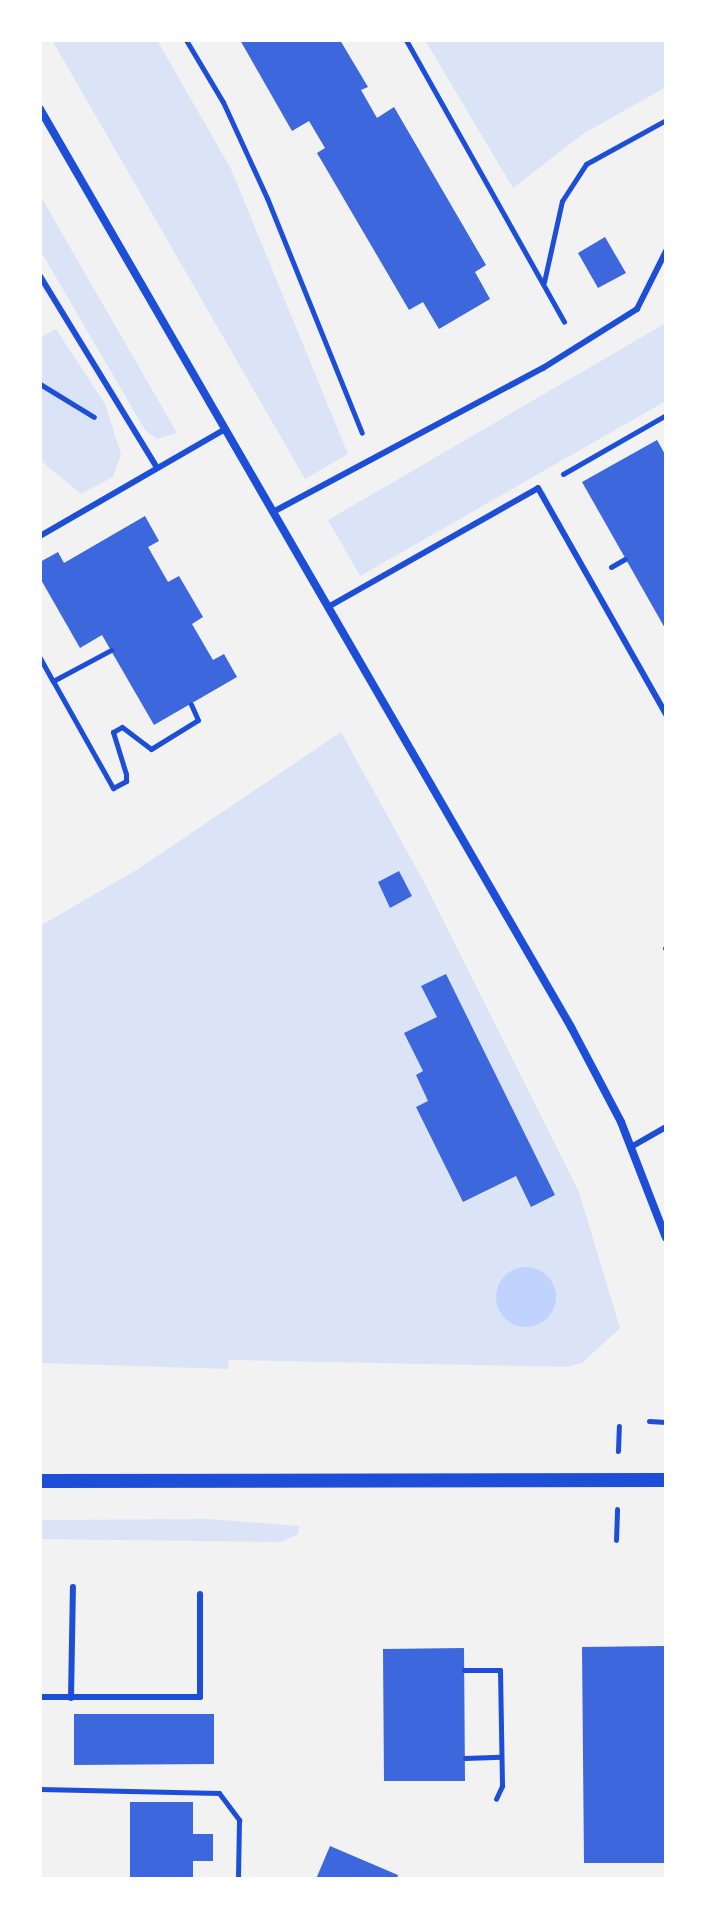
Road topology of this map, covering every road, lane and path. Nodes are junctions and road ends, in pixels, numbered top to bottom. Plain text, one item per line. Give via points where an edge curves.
1 (186, 40) edge
2 (406, 40) edge
3 (40, 109) edge
4 (666, 120) edge
5 (666, 251) edge
6 (40, 276) edge
7 (544, 285) junction
8 (578, 347) junction
9 (666, 415) edge
10 (225, 429) junction
11 (372, 460) junction
12 (157, 468) junction
13 (538, 488) junction
14 (273, 512) junction
15 (40, 536) edge
16 (328, 607) junction
17 (111, 650) dead end
18 (40, 658) edge
19 (53, 681) junction
20 (191, 704) dead end
21 (666, 714) edge
22 (666, 1127) edge
23 (631, 1147) junction
24 (665, 1231) edge
25 (649, 1421) dead end
26 (666, 1422) edge
27 (666, 1480) edge
28 (40, 1481) edge
29 (73, 1587) dead end
30 (200, 1594) dead end
31 (464, 1670) dead end
32 (40, 1697) edge
33 (71, 1698) junction
34 (501, 1757) junction
35 (465, 1758) dead end
36 (40, 1789) edge
37 (496, 1799) dead end
38 (238, 1879) edge

1 - 11 path via 223,102 267,198
2 - 7 path
3 - 10 street
4 - 7 path via 586,164 562,201
5 - 8 lane via 637,309
6 - 12 lane
7 - 8 path
8 - 11 lane
9 - 13 path
10 - 12 lane
10 - 14 street
11 - 14 lane
12 - 15 lane
13 - 16 lane
13 - 21 lane
14 - 16 street
16 - 23 street via 571,1027
17 - 19 path
18 - 19 path
19 - 20 path via 113,788 126,781 113,732 117,727 151,749 198,720
22 - 23 lane
23 - 24 street
25 - 26 path
27 - 28 street
29 - 33 lane
30 - 33 lane via 200,1697
31 - 34 path via 500,1670
32 - 33 lane
34 - 35 path
34 - 37 path via 502,1786
36 - 38 path via 219,1793 239,1820

